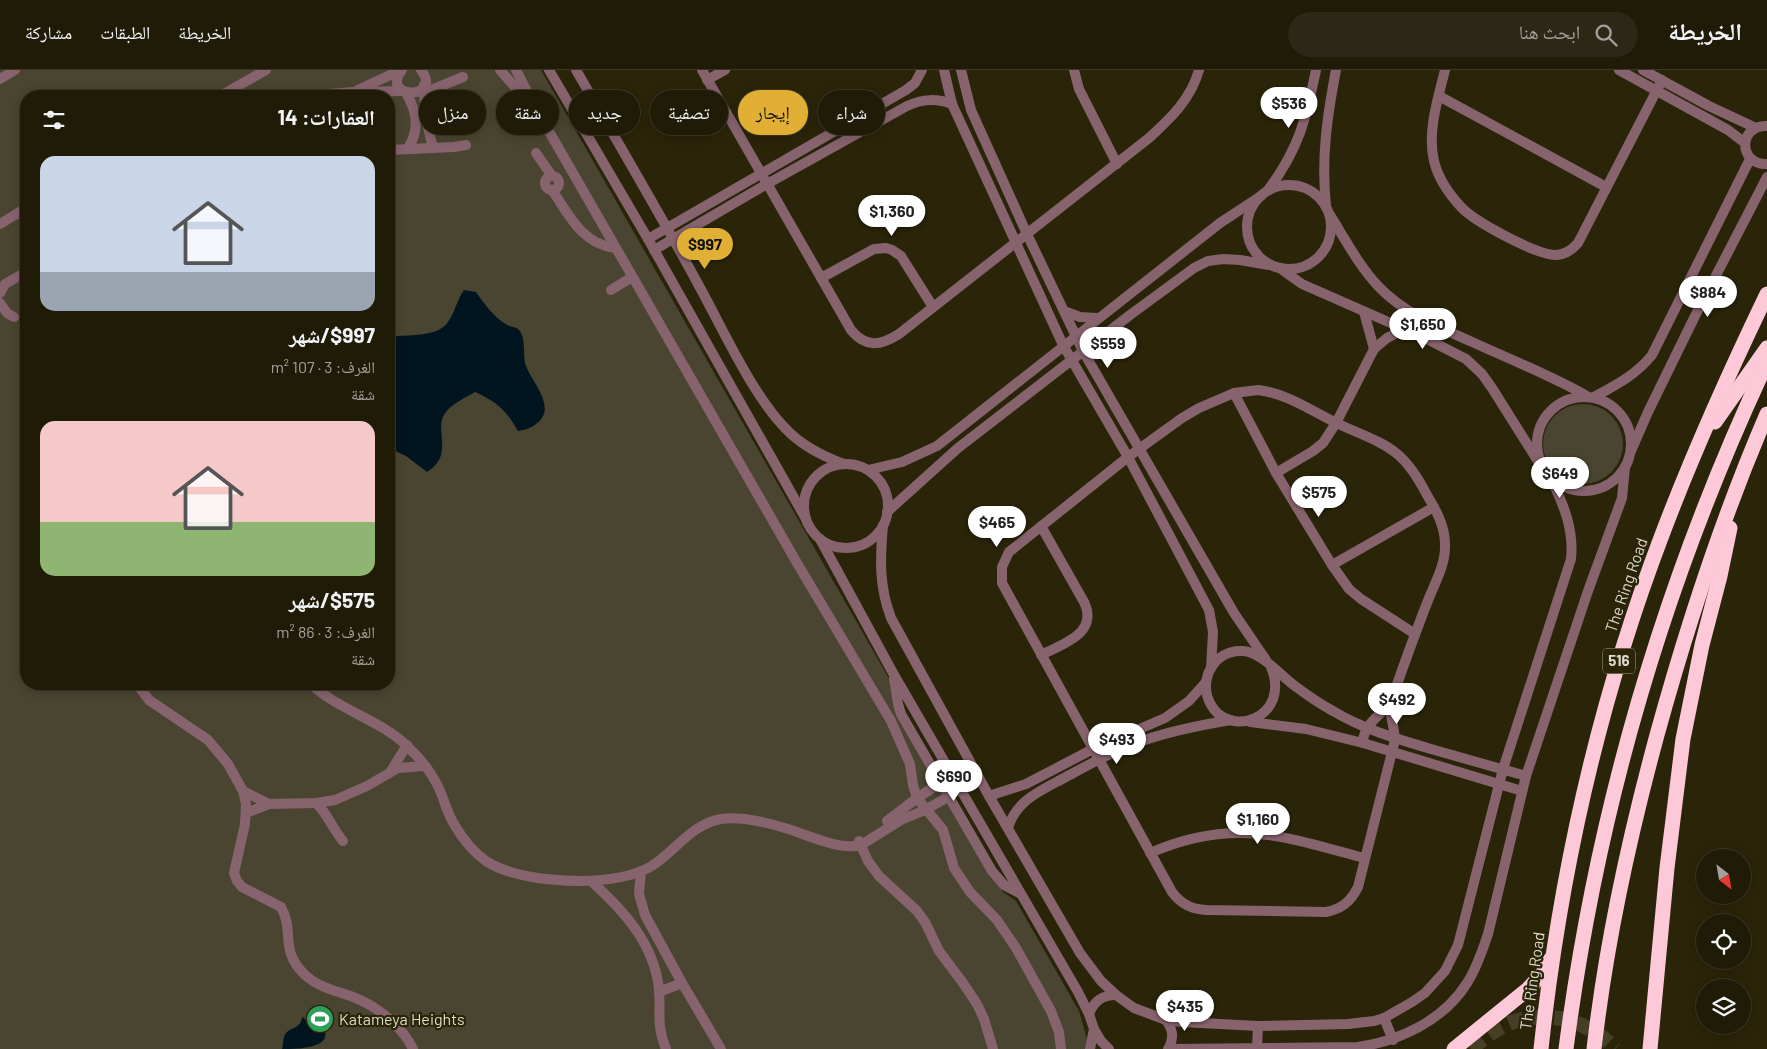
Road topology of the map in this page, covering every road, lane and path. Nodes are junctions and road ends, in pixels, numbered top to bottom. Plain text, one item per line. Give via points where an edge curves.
1 (16, 70) edge
2 (266, 70) edge
3 (402, 70) edge
4 (500, 70) edge
5 (516, 70) edge
6 (549, 70) edge
7 (576, 70) edge
8 (702, 70) edge
9 (725, 70) edge
10 (922, 70) edge
11 (944, 70) edge
12 (961, 70) edge
13 (1074, 70) edge
14 (1199, 70) edge
15 (1316, 70) edge
16 (1336, 70) edge
17 (1445, 70) edge
18 (1619, 70) edge
19 (1643, 70) edge
20 (423, 71) edge
21 (463, 77) dead end
22 (0, 79) edge
23 (707, 80) junction
24 (1662, 80) junction
25 (424, 89) junction
26 (231, 90) edge
27 (357, 90) edge
28 (519, 90) edge
29 (526, 90) edge
30 (1656, 90) junction
31 (395, 92) edge
32 (405, 92) junction
33 (1439, 96) junction
34 (885, 102) edge
35 (952, 104) junction
36 (1767, 117) edge
37 (1760, 127) edge
38 (551, 135) edge
39 (829, 135) edge
40 (841, 135) edge
41 (844, 140) junction
42 (1745, 143) junction
43 (466, 144) dead end
44 (408, 148) junction
45 (433, 148) junction
46 (395, 149) edge
47 (536, 153) dead end
48 (1750, 159) junction
49 (1117, 164) junction
50 (1767, 164) edge
51 (761, 173) junction
52 (1767, 177) edge
53 (767, 184) junction
54 (1606, 187) junction
55 (1264, 194) junction
56 (1328, 211) junction
57 (20, 212) edge
58 (0, 224) edge
59 (667, 227) junction
60 (1027, 234) junction
61 (648, 239) junction
62 (674, 240) junction
63 (1016, 243) junction
64 (616, 248) junction
65 (654, 250) junction
66 (1269, 265) junction
67 (1281, 269) junction
68 (20, 275) edge
69 (632, 277) junction
70 (821, 278) junction
71 (611, 290) dead end
72 (0, 294) edge
73 (1767, 294) edge
74 (0, 303) edge
75 (933, 308) junction
76 (1064, 311) junction
77 (1364, 312) junction
78 (14, 317) dead end
79 (1097, 318) junction
80 (1404, 329) junction
81 (1451, 333) junction
82 (1076, 335) junction
83 (1063, 345) junction
84 (1444, 347) junction
85 (1767, 348) edge
86 (1374, 349) junction
87 (1084, 351) junction
88 (1072, 359) junction
89 (1767, 362) edge
90 (1234, 392) junction
91 (1591, 397) junction
92 (1767, 414) edge
93 (1336, 423) junction
94 (1141, 448) junction
95 (1695, 450) junction
96 (1631, 451) junction
97 (1128, 457) junction
98 (844, 464) junction
99 (1541, 466) junction
100 (1626, 467) junction
101 (868, 470) junction
102 (1276, 473) junction
103 (1551, 479) junction
104 (1735, 497) junction
105 (1434, 507) junction
106 (887, 512) junction
107 (806, 519) junction
108 (883, 525) junction
109 (1041, 526) junction
110 (820, 539) junction
111 (1332, 565) junction
112 (1415, 634) junction
113 (1041, 656) junction
114 (1268, 664) junction
115 (1211, 668) junction
116 (894, 672) junction
117 (1206, 682) junction
118 (142, 690) edge
119 (319, 690) edge
120 (1391, 703) junction
121 (1231, 720) junction
122 (1244, 722) junction
123 (1366, 728) junction
124 (1395, 738) junction
125 (1363, 743) junction
126 (407, 745) junction
127 (1093, 749) junction
128 (1391, 752) junction
129 (1098, 760) junction
130 (424, 766) junction
131 (1503, 769) junction
132 (391, 772) junction
133 (1526, 776) junction
134 (940, 783) junction
135 (1500, 783) junction
136 (243, 791) junction
137 (1522, 791) junction
138 (989, 796) junction
139 (948, 797) junction
140 (917, 798) junction
141 (335, 800) junction
142 (316, 803) junction
143 (269, 804) junction
144 (925, 810) junction
145 (246, 813) junction
146 (328, 816) junction
147 (1008, 828) junction
148 (342, 841) dead end
149 (857, 844) junction
150 (1150, 853) junction
151 (1364, 858) junction
152 (641, 871) junction
153 (591, 881) junction
154 (1021, 894) junction
155 (1553, 954) junction
156 (682, 983) junction
157 (659, 992) junction
158 (1116, 995) junction
159 (1089, 1014) junction
160 (1384, 1018) junction
161 (1166, 1020) junction
162 (1258, 1026) junction
163 (1094, 1029) junction
164 (1393, 1040) junction
165 (1257, 1048) junction
166 (413, 1049) edge
167 (666, 1049) edge
168 (721, 1049) edge
169 (993, 1049) edge
170 (1062, 1049) edge
171 (1090, 1049) edge
172 (1109, 1049) edge
173 (1169, 1049) edge
174 (1454, 1049) edge
175 (1541, 1049) edge
176 (1566, 1049) edge
177 (1594, 1049) edge
178 (1650, 1049) edge

1 - 22 street
2 - 26 street
3 - 27 street
3 - 32 street via 398,83
4 - 28 street
5 - 29 street
6 - 61 street
7 - 59 street
8 - 23 street
9 - 23 street
10 - 34 street via 912,86
11 - 35 street
12 - 60 street via 971,110
13 - 49 street via 1079,88
14 - 49 street via 1181,106
15 - 55 street via 1299,138 1288,161
16 - 56 street via 1324,141
17 - 33 street
18 - 30 street
19 - 24 street
20 - 25 street
21 - 25 street
23 - 51 street
24 - 30 street
24 - 37 street via 1710,106
25 - 32 street via 415,93
25 - 45 street via 426,126
30 - 42 street
30 - 54 street
31 - 32 street
32 - 44 street via 416,119 416,132
33 - 54 street
33 - 54 street via 1432,144 1439,176 1461,207 1488,227 1545,252 1564,254 1578,243
35 - 41 street via 941,100 920,101
35 - 63 street
36 - 37 street
37 - 42 street via 1747,136
38 - 64 street
39 - 51 street
40 - 41 street
41 - 53 street
42 - 48 street
43 - 45 street
44 - 45 street
44 - 46 street
47 - 64 street via 552,176 548,178 547,188 552,190 583,234 594,242
48 - 50 street via 1758,164
48 - 91 street via 1652,355 1631,376
49 - 60 street
51 - 53 street
51 - 59 street
52 - 96 street
53 - 62 street
53 - 70 street
55 - 56 street via 1278,187 1300,186 1320,198
55 - 66 street via 1248,215 1247,233 1252,249
55 - 79 street via 1220,223
56 - 67 street via 1332,227 1325,251 1306,267
56 - 81 street via 1355,256 1380,288 1417,316
57 - 58 street
59 - 61 street
59 - 62 street
60 - 63 street
60 - 76 street
61 - 65 street
62 - 65 street
62 - 98 street via 747,374 778,420 808,447
63 - 75 street
63 - 83 street
64 - 69 street
65 - 107 street
66 - 67 street
66 - 87 street via 1223,259 1194,268
67 - 77 street via 1290,278
68 - 72 street via 5,284
69 - 71 street
69 - 140 street via 891,721 910,764
70 - 75 street via 874,249 892,250 901,256
70 - 75 street via 851,330 864,342 872,344 891,339
73 - 95 highway, The Ring Road / 516
74 - 78 street
76 - 79 street via 1080,317
76 - 82 street
77 - 80 street
77 - 86 street
79 - 82 street
80 - 84 street
80 - 86 street
81 - 84 street
81 - 91 street
82 - 83 street
82 - 87 street
83 - 88 street
83 - 101 street via 937,446 902,462
84 - 99 street via 1466,359 1482,374
85 - 95 highway, 516
86 - 93 street
87 - 88 street
87 - 94 street
88 - 97 street
88 - 106 street via 958,448
89 - 176 highway, 516 via 1695,532 1636,710 1597,867
90 - 93 street via 1258,390 1281,395
90 - 94 street via 1199,408
90 - 102 street
91 - 96 street via 1611,404 1624,417 1630,433
91 - 99 street via 1573,397 1548,412 1536,438
92 - 104 highway
93 - 102 street via 1323,443
93 - 105 street via 1378,441 1400,456 1418,477
94 - 97 street
94 - 114 street via 1234,613
95 - 155 highway, The Ring Road / 516 via 1646,579 1605,709 1575,834
96 - 100 street
97 - 109 street
97 - 115 street via 1209,610 1213,632
98 - 101 street
98 - 107 street via 828,468 814,477 804,497
99 - 103 street
100 - 103 street via 1617,478 1591,491 1563,487
100 - 133 street via 1622,498
101 - 106 street via 884,488
102 - 111 street
103 - 131 street via 1569,523 1571,560
104 - 177 highway via 1690,623 1647,776 1612,931
104 - 178 highway via 1725,556 1702,645 1683,739
105 - 111 street
105 - 112 street via 1442,524 1445,554
106 - 108 street
107 - 110 street
108 - 110 street via 876,535 854,547 837,546
108 - 138 street via 880,570 885,603
109 - 113 street via 1009,552 1001,575 1005,591
109 - 113 street via 1084,602 1088,615 1080,633
110 - 116 street
111 - 112 street via 1360,599
112 - 120 street
113 - 127 street
114 - 115 street via 1255,654 1243,651 1230,652
114 - 122 street via 1276,678 1273,702 1266,712
114 - 123 street via 1331,711
115 - 117 street
116 - 134 street via 901,714
116 - 154 street
117 - 121 street via 1206,695 1211,706
117 - 127 street via 1189,701 1165,718
118 - 136 street via 149,700 208,740 228,764
119 - 126 street via 379,724
120 - 123 street
120 - 124 street
121 - 122 street
121 - 129 street via 1155,736
122 - 125 street via 1306,729
123 - 124 street
123 - 125 street
124 - 128 street
124 - 131 street
125 - 128 street
126 - 130 street
126 - 132 street
127 - 129 street
127 - 138 street via 1026,784
128 - 135 street
128 - 151 street
129 - 147 street via 1025,800 1014,812
129 - 150 street
130 - 132 street via 405,766
130 - 153 street via 460,834 485,861 518,874
131 - 133 street
131 - 135 street
132 - 141 street
133 - 137 street
134 - 139 street
134 - 140 street
135 - 137 street
135 - 160 street via 1458,945 1445,971 1425,993
136 - 143 street
136 - 145 street
137 - 164 street via 1488,934 1473,972 1442,1011
138 - 147 street
139 - 144 street
139 - 154 street via 997,879
140 - 144 street
140 - 149 street
141 - 142 street
141 - 146 street
142 - 143 street
142 - 146 street
143 - 145 street
144 - 149 street
144 - 170 street via 942,830 959,878 997,920 1044,995 1056,1023
145 - 166 street via 234,874 242,887 281,908 285,914 287,943 293,962 314,981 361,1000 386,1017
146 - 148 street
147 - 158 street via 1080,953
149 - 152 street via 832,843 775,825 720,819 695,830 660,860
149 - 169 street via 879,876 925,922 939,951 977,1004
150 - 151 street via 1193,838 1258,833
150 - 151 street via 1177,898 1190,907 1216,910 1333,911 1355,894
152 - 153 street
152 - 156 street via 642,907
153 - 157 street via 632,922 656,975
154 - 159 street
155 - 174 highway via 1528,989
155 - 175 highway, The Ring Road / 516
156 - 157 street
156 - 168 street
157 - 167 street via 659,1020
158 - 159 street via 1099,999
158 - 161 street via 1134,1008
159 - 163 street
160 - 162 street via 1348,1024
160 - 164 street
161 - 162 street
161 - 173 street via 1173,1034
162 - 165 street
163 - 171 street
163 - 172 street
164 - 165 street via 1358,1048
165 - 173 street

